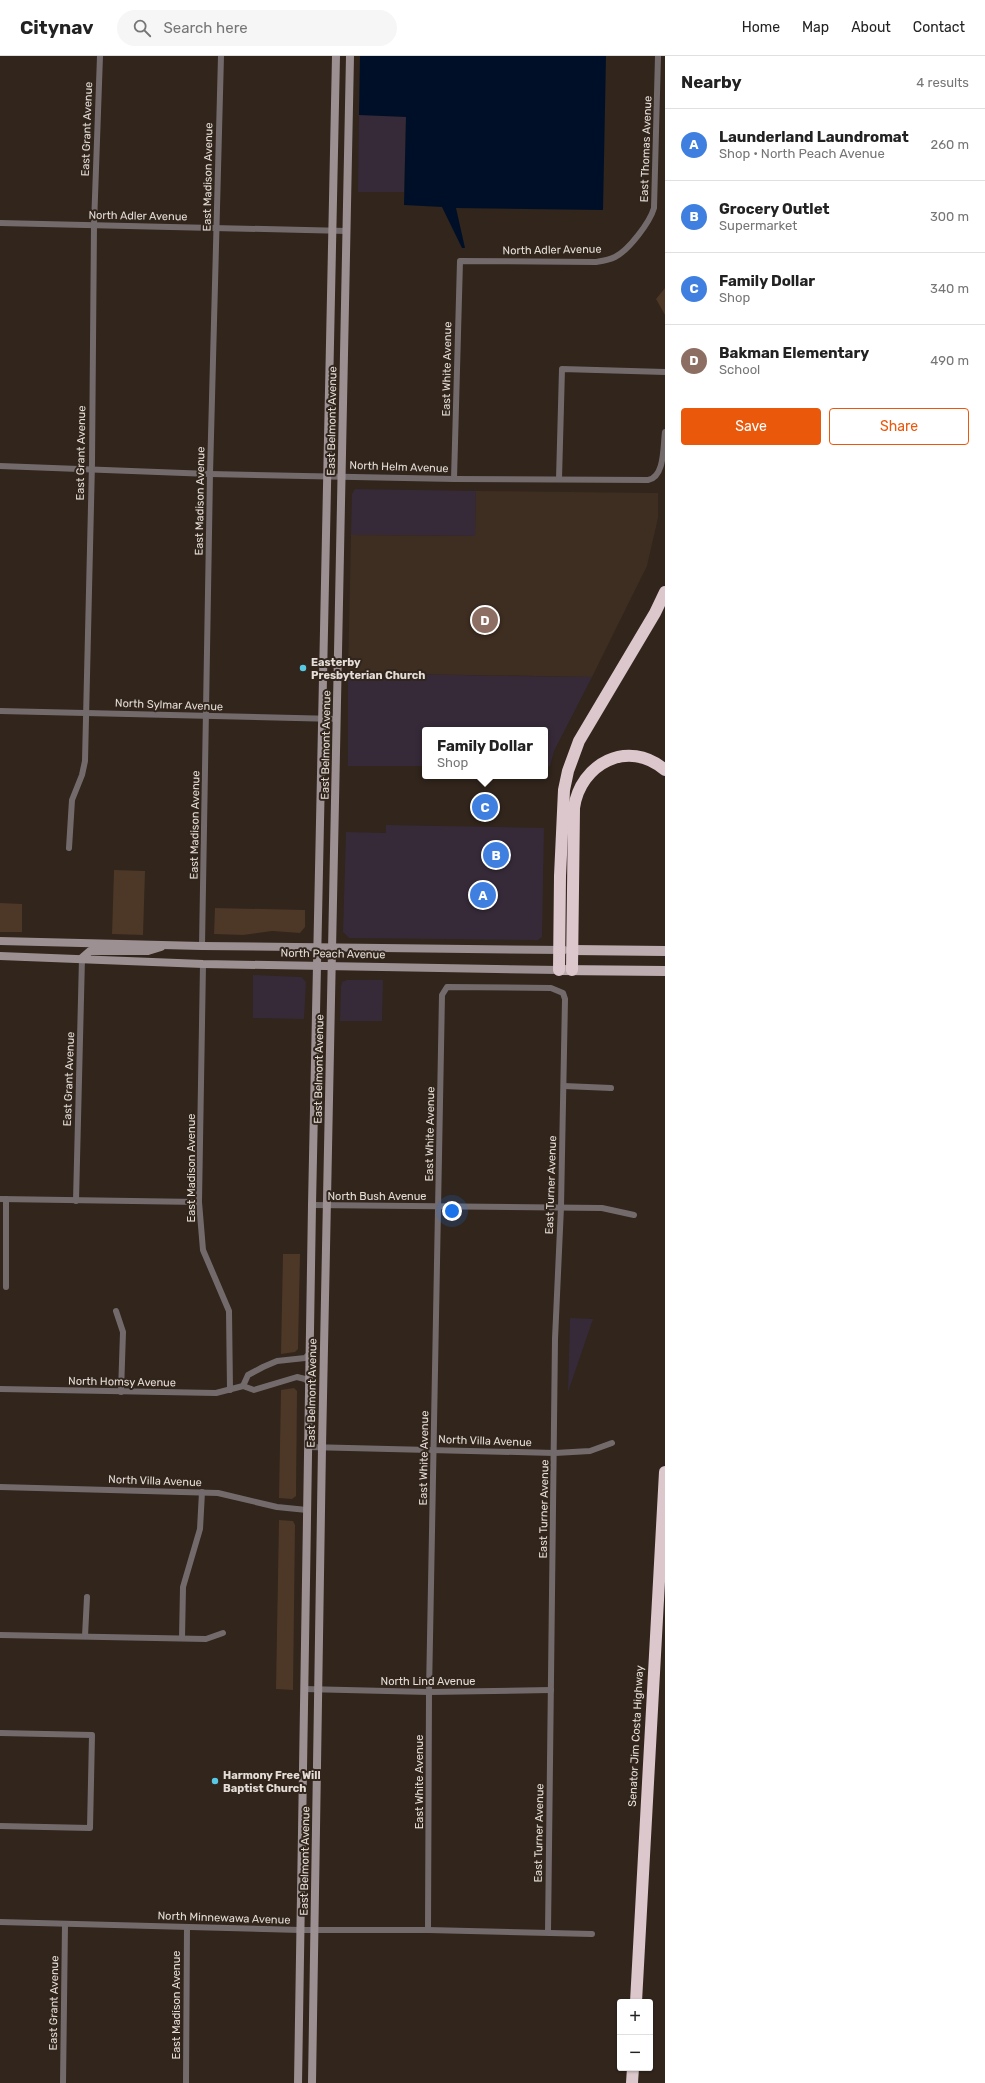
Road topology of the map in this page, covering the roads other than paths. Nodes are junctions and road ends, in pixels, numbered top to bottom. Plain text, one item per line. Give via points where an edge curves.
1 (100, 56) edge
2 (221, 56) edge
3 (336, 56) edge
4 (350, 56) edge
5 (658, 56) edge
6 (0, 223) edge
7 (94, 225) junction
8 (217, 228) junction
9 (332, 230) junction
10 (347, 231) junction
11 (636, 236) joint
12 (460, 261) joint
13 (665, 372) edge
14 (665, 432) edge
15 (0, 466) edge
16 (92, 469) junction
17 (210, 474) junction
18 (328, 475) junction
19 (342, 476) junction
20 (454, 479) junction
21 (559, 479) junction
22 (665, 592) edge
23 (0, 711) edge
24 (85, 713) junction
25 (207, 717) junction
26 (323, 719) junction
27 (337, 719) junction
28 (665, 770) edge
29 (69, 848) dead end
30 (0, 941) edge
31 (166, 945) junction
32 (202, 946) junction
33 (317, 948) junction
34 (332, 948) junction
35 (559, 950) junction
36 (572, 950) junction
37 (665, 951) edge
38 (0, 956) edge
39 (82, 958) junction
40 (203, 964) junction
41 (317, 966) junction
42 (332, 967) junction
43 (559, 970) junction
44 (572, 970) junction
45 (664, 971) edge
46 (447, 987) joint
47 (564, 1086) junction
48 (611, 1088) dead end
49 (3, 1199) edge
50 (76, 1201) junction
51 (199, 1202) junction
52 (312, 1205) junction
53 (327, 1205) junction
54 (439, 1206) junction
55 (561, 1207) junction
56 (634, 1215) dead end
57 (6, 1287) dead end
58 (116, 1311) dead end
59 (310, 1353) junction
60 (309, 1382) junction
61 (243, 1386) junction
62 (0, 1389) edge
63 (230, 1390) junction
64 (121, 1392) junction
65 (612, 1443) dead end
66 (308, 1447) junction
67 (322, 1447) junction
68 (434, 1449) junction
69 (555, 1453) junction
70 (665, 1472) edge
71 (0, 1487) edge
72 (202, 1492) junction
73 (307, 1510) junction
74 (87, 1597) dead end
75 (223, 1632) dead end
76 (0, 1635) edge
77 (85, 1636) junction
78 (182, 1638) junction
79 (304, 1689) junction
80 (319, 1689) junction
81 (551, 1690) junction
82 (429, 1692) junction
83 (0, 1733) edge
84 (0, 1826) edge
85 (0, 1922) edge
86 (66, 1924) junction
87 (187, 1927) junction
88 (300, 1930) junction
89 (315, 1930) junction
90 (428, 1930) junction
91 (548, 1932) junction
92 (592, 1934) dead end
93 (636, 1999) edge
94 (633, 2071) edge
95 (63, 2083) edge
96 (186, 2083) edge
97 (298, 2083) edge
98 (312, 2083) edge
99 (632, 2083) edge

1 - 7 street, East Grant Avenue
2 - 8 street, East Madison Avenue
3 - 9 main road, East Belmont Avenue
4 - 10 main road, East Belmont Avenue
5 - 11 street, East Thomas Avenue via 656,200 652,215
6 - 7 street, North Adler Avenue
7 - 8 street, North Adler Avenue
7 - 16 street, East Grant Avenue
8 - 9 street, North Adler Avenue
8 - 17 street, East Madison Avenue
9 - 10 street, North Adler Avenue
9 - 18 main road, East Belmont Avenue
10 - 19 main road, East Belmont Avenue
11 - 12 street, North Adler Avenue via 615,257 596,262
12 - 20 street, East White Avenue
13 - 21 street via 562,369
14 - 21 street, North Helm Avenue via 659,472 652,479
15 - 16 street, North Helm Avenue
16 - 17 street, North Helm Avenue
16 - 24 street, East Grant Avenue
17 - 18 street, North Helm Avenue
17 - 25 street, East Madison Avenue
18 - 19 street, North Helm Avenue
18 - 26 main road, East Belmont Avenue
19 - 20 street, North Helm Avenue
19 - 27 main road, East Belmont Avenue
20 - 21 street, North Helm Avenue
22 - 35 highway via 580,741 568,771 564,790
23 - 24 street, North Sylmar Avenue
24 - 25 street, North Sylmar Avenue
24 - 29 street, East Grant Avenue via 85,761 72,800
25 - 26 street, North Sylmar Avenue
25 - 32 street, East Madison Avenue
26 - 27 street, North Sylmar Avenue
26 - 33 main road, East Belmont Avenue
27 - 34 main road, East Belmont Avenue
28 - 36 highway via 656,762 636,757 619,757 594,769 583,781 574,808
30 - 31 main road, North Peach Avenue
31 - 32 main road, North Peach Avenue
31 - 39 main road via 148,951 90,951
32 - 33 main road, North Peach Avenue
33 - 34 main road, North Peach Avenue
33 - 41 main road, East Belmont Avenue
34 - 35 main road, North Peach Avenue
34 - 42 main road, East Belmont Avenue
35 - 36 main road, North Peach Avenue
35 - 43 highway
36 - 37 main road, North Peach Avenue
36 - 44 highway
38 - 39 main road, North Peach Avenue
39 - 40 main road, North Peach Avenue
39 - 50 street, East Grant Avenue
40 - 41 main road, North Peach Avenue
40 - 51 street, East Madison Avenue
41 - 42 main road, North Peach Avenue
41 - 52 main road, East Belmont Avenue
42 - 43 main road, North Peach Avenue
42 - 53 main road, East Belmont Avenue
43 - 44 main road, North Peach Avenue
44 - 45 main road, North Peach Avenue
46 - 47 street, East Turner Avenue via 552,988 563,993
46 - 54 street, East White Avenue via 442,995
47 - 48 street
47 - 55 street, East Turner Avenue
49 - 50 street
49 - 57 street
50 - 51 street
51 - 63 street, East Madison Avenue via 204,1250 229,1311
52 - 53 street, North Bush Avenue
52 - 59 main road, East Belmont Avenue
53 - 54 street, North Bush Avenue
53 - 67 main road, East Belmont Avenue
54 - 55 street, North Bush Avenue
54 - 68 street, East White Avenue
55 - 56 street, North Bush Avenue via 602,1208
55 - 69 street, East Turner Avenue
58 - 64 street via 123,1332
59 - 60 main road, East Belmont Avenue
59 - 61 street via 306,1358 277,1361 263,1366 248,1375
60 - 61 street, North Homsy Avenue via 297,1377 254,1390
60 - 66 main road, East Belmont Avenue
61 - 63 street, North Homsy Avenue
62 - 64 street, North Homsy Avenue
63 - 64 street, North Homsy Avenue via 216,1393
65 - 69 street, North Villa Avenue via 590,1451
66 - 67 street, North Villa Avenue
66 - 73 main road, East Belmont Avenue
67 - 68 street, North Villa Avenue
67 - 80 main road, East Belmont Avenue
68 - 69 street, North Villa Avenue
68 - 82 street, East White Avenue
69 - 81 street, East Turner Avenue
70 - 93 highway, Senator Jim Costa Highway
71 - 72 street, North Villa Avenue
72 - 73 street, North Villa Avenue via 236,1496 289,1509
72 - 78 street via 200,1529 184,1587
73 - 79 main road, East Belmont Avenue
74 - 77 street
75 - 78 street via 206,1639
76 - 77 street
77 - 78 street
79 - 80 street, North Lind Avenue
79 - 88 main road, East Belmont Avenue
80 - 82 street, North Lind Avenue
80 - 89 main road, East Belmont Avenue
81 - 82 street, North Lind Avenue
81 - 91 street, East Turner Avenue
82 - 90 street, East White Avenue
83 - 84 street via 92,1735 90,1828
85 - 86 street, North Minnewawa Avenue
86 - 87 street, North Minnewawa Avenue
86 - 95 street, East Grant Avenue
87 - 88 street, North Minnewawa Avenue
87 - 96 street, East Madison Avenue
88 - 89 street, North Minnewawa Avenue
88 - 97 main road, East Belmont Avenue
89 - 90 street, North Minnewawa Avenue
89 - 98 main road, East Belmont Avenue
90 - 91 street, North Minnewawa Avenue
91 - 92 street, North Minnewawa Avenue
94 - 99 highway

